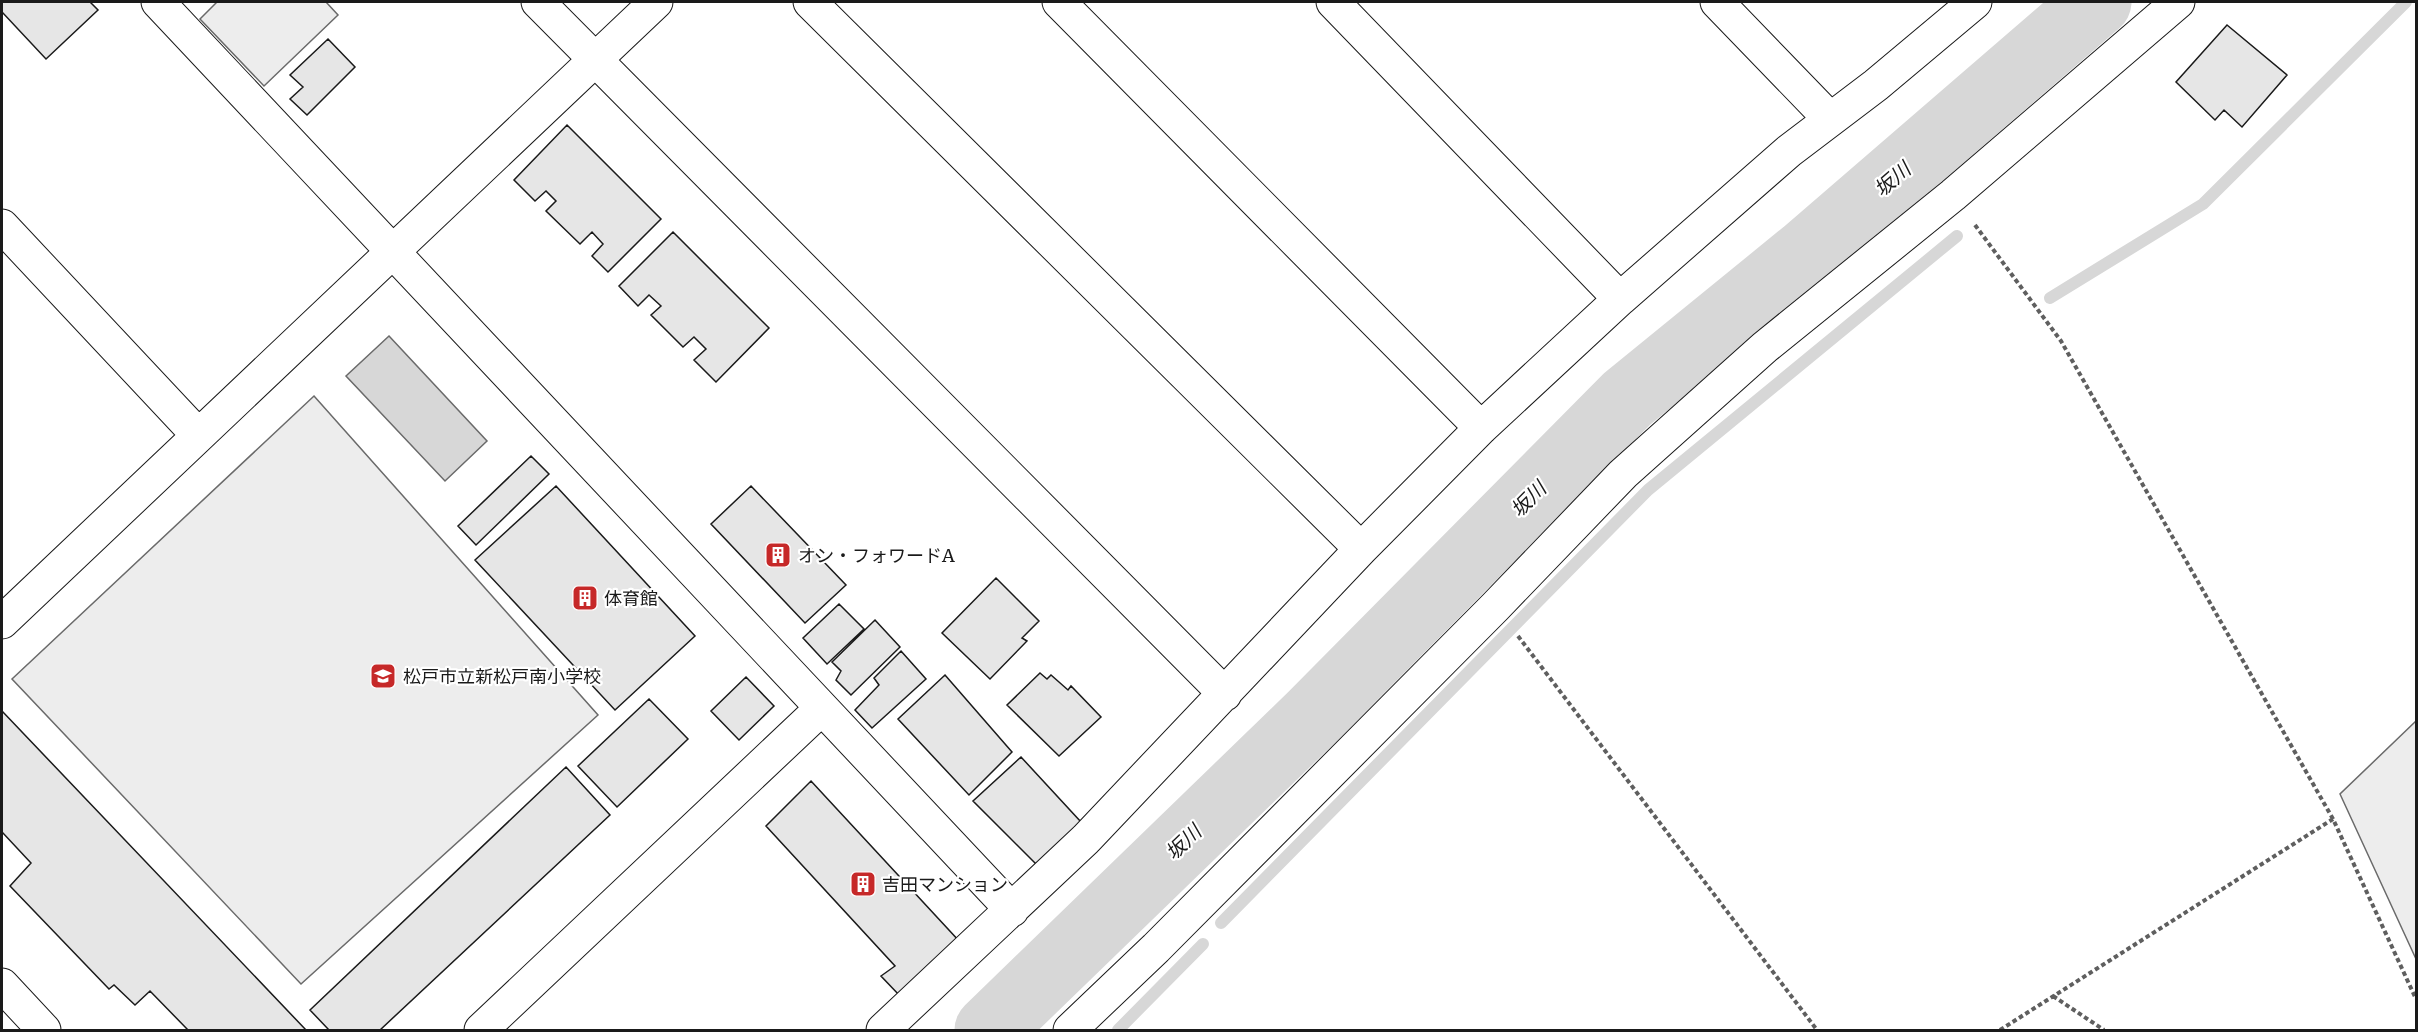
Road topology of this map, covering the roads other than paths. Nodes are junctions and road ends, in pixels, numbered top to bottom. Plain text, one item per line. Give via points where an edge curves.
1 (158, 2) edge
2 (538, 2) edge
3 (656, 2) edge
4 (810, 2) edge
5 (1059, 2) edge
6 (1333, 2) edge
7 (1717, 2) edge
8 (1975, 2) edge
9 (2178, 2) edge
10 (595, 59) junction
11 (1830, 119) junction
12 (2, 226) edge
13 (393, 251) junction
14 (1620, 299) junction
15 (1481, 428) junction
16 (198, 435) junction
17 (1361, 549) junction
18 (3, 618) edge
19 (1226, 694) junction
20 (822, 708) junction
21 (1012, 910) junction
22 (2, 986) edge
23 (44, 1030) edge
24 (481, 1030) edge
25 (883, 1030) edge
26 (1070, 1030) edge

1 - 13 street
2 - 10 street
3 - 10 street
4 - 17 street
5 - 15 street
6 - 14 street
7 - 11 street
8 - 11 street
9 - 26 street via 1953,195 1765,347 1632,466 1496,607
10 - 13 street
10 - 19 street
11 - 14 street
12 - 16 street
13 - 16 street
13 - 20 street
14 - 15 street
15 - 17 street
16 - 18 street
17 - 19 street
19 - 21 street
20 - 21 street
20 - 24 street
21 - 25 street
22 - 23 street

